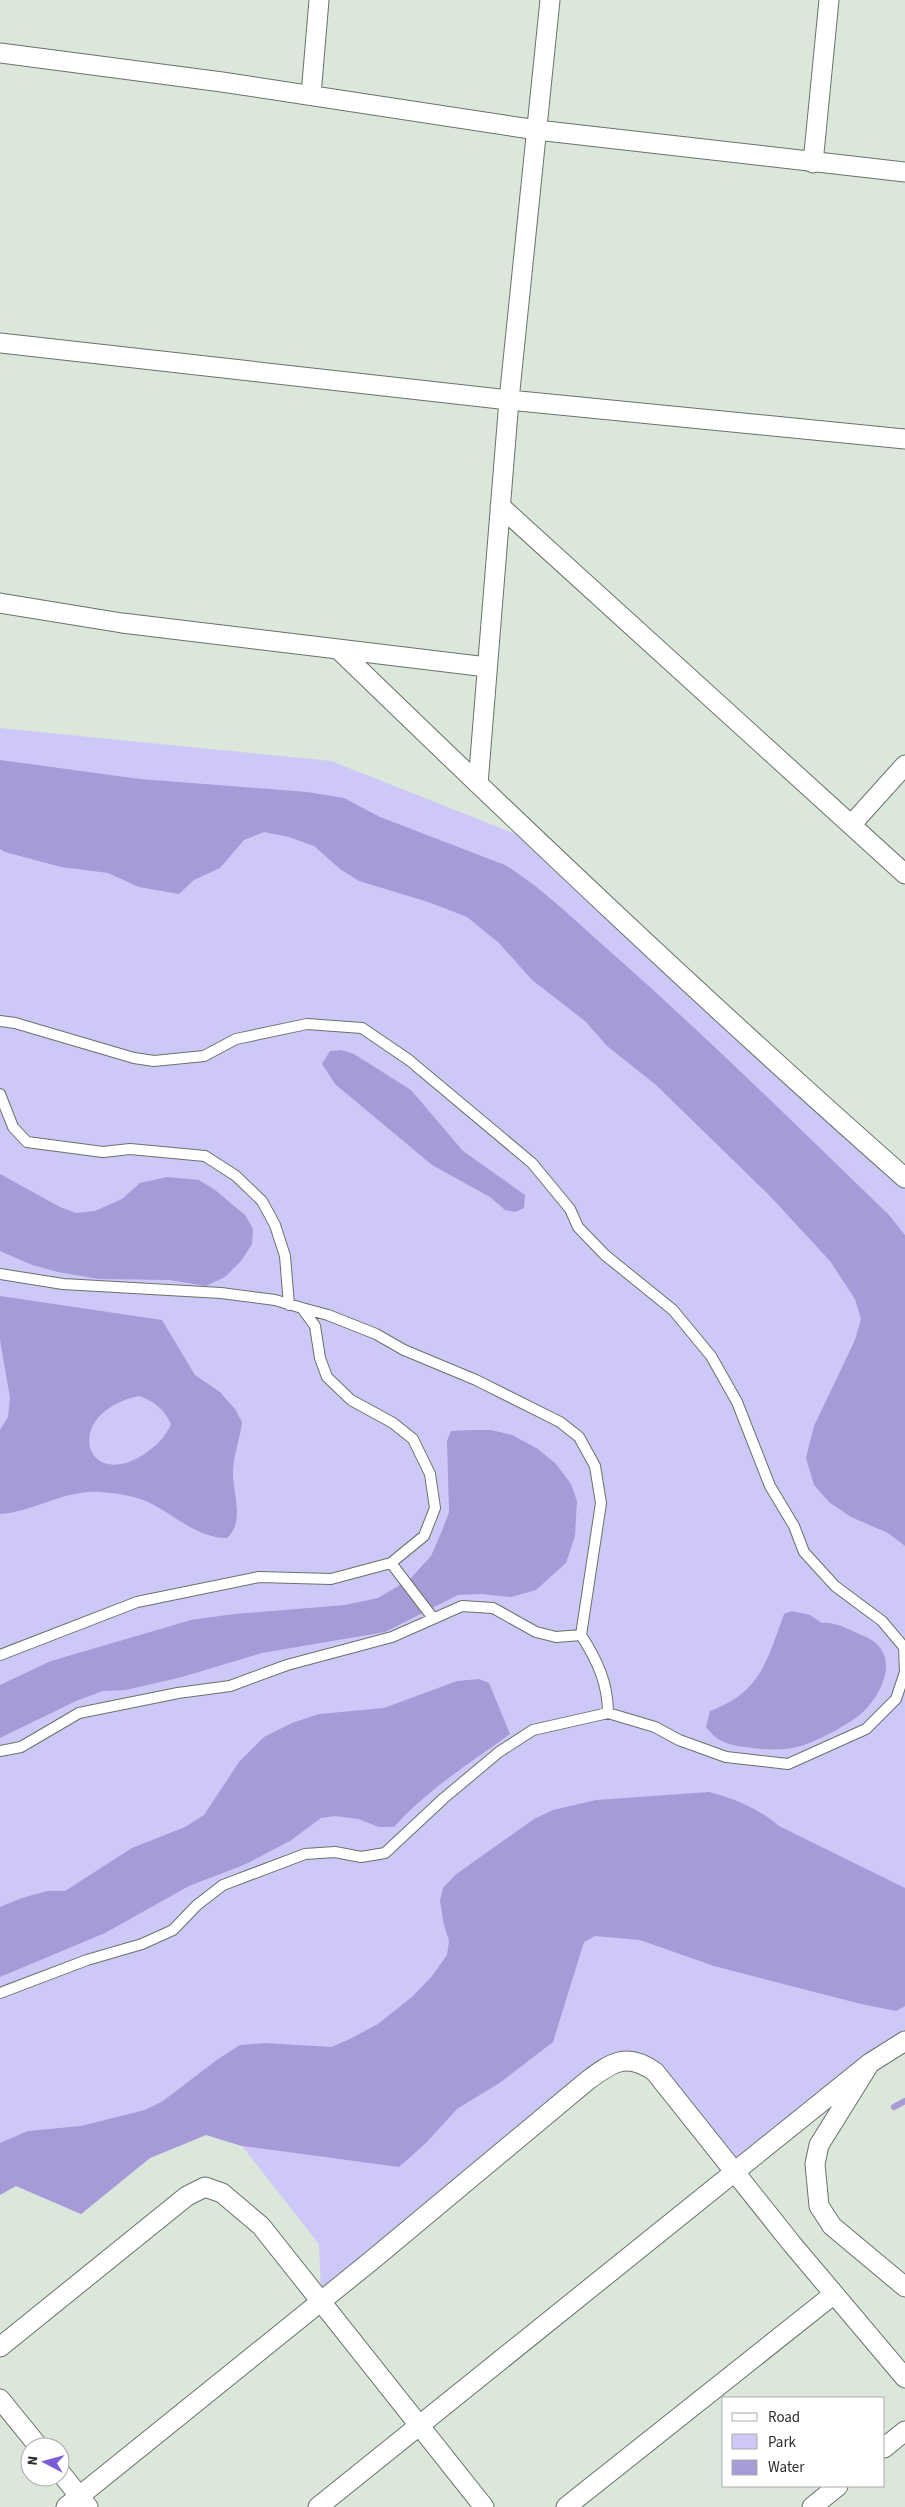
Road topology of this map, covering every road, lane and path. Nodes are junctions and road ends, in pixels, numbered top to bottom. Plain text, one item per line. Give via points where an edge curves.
1 (319, 0) edge
2 (550, 0) edge
3 (829, 0) edge
4 (0, 53) edge
5 (311, 96) junction
6 (537, 130) junction
7 (813, 163) junction
8 (905, 172) edge
9 (0, 343) edge
10 (509, 400) junction
11 (905, 439) edge
12 (500, 506) junction
13 (0, 603) edge
14 (338, 649) junction
15 (488, 667) junction
16 (905, 765) edge
17 (478, 784) junction
18 (852, 825) junction
19 (905, 874) edge
20 (0, 1021) edge
21 (0, 1094) edge
22 (905, 1178) edge
23 (0, 1274) edge
24 (289, 1305) junction
25 (302, 1308) junction
26 (393, 1566) junction
27 (432, 1616) junction
28 (580, 1635) junction
29 (0, 1655) edge
30 (608, 1713) junction
31 (0, 1751) edge
32 (0, 1993) edge
33 (905, 2042) edge
34 (870, 2063) junction
35 (735, 2173) junction
36 (905, 2287) edge
37 (834, 2294) junction
38 (320, 2301) junction
39 (0, 2347) edge
40 (905, 2378) edge
41 (0, 2399) edge
42 (419, 2426) junction
43 (905, 2431) edge
44 (31, 2437) edge
45 (885, 2447) edge
46 (69, 2487) edge
47 (837, 2487) edge
48 (78, 2503) edge
49 (318, 2507) edge
50 (484, 2507) edge
51 (566, 2507) edge
52 (812, 2507) edge

1 - 5 street
2 - 6 street
3 - 7 street
4 - 5 street
5 - 6 street
6 - 7 street
6 - 10 street
7 - 8 street
9 - 10 street
10 - 11 street
10 - 12 street
12 - 15 street
12 - 18 street
13 - 14 street via 122,623
14 - 15 street
14 - 17 street
15 - 17 street
16 - 18 street
17 - 22 street
18 - 19 street
20 - 30 lane via 154,1061 204,1056 236,1039 307,1024 362,1028 416,1066 532,1163 570,1208 578,1227 604,1255 673,1310 711,1356 737,1402 770,1486 794,1526 804,1552 835,1586 882,1621 899,1641 904,1647 905,1672 896,1699 866,1729 788,1764 726,1757 647,1724
21 - 24 lane via 13,1127 27,1142 103,1152 130,1149 205,1156 236,1176 262,1201 276,1225 286,1256
23 - 24 lane via 63,1284 221,1293
24 - 25 lane
25 - 26 lane via 315,1326 327,1377 351,1400 393,1422 413,1439 430,1474 435,1508 424,1536
25 - 28 lane via 376,1334 404,1350 494,1388 560,1422 579,1437 595,1466 601,1503
26 - 27 lane
26 - 29 lane via 330,1579 259,1577 137,1602
27 - 28 lane via 462,1606 493,1608 536,1632 556,1637
27 - 31 lane via 392,1637 287,1665 230,1686 79,1713 21,1747
28 - 30 lane via 594,1656 608,1693
30 - 32 lane via 533,1730 498,1752 385,1853 361,1858 335,1852 305,1854 223,1885 197,1904 173,1930 142,1944 87,1960
33 - 34 street
34 - 35 street
34 - 36 street via 819,2145 815,2164 819,2206 832,2226
35 - 37 street
35 - 38 street via 655,2072 639,2063 624,2060 587,2081
35 - 42 street
37 - 40 street
37 - 51 street
38 - 39 street via 260,2226 222,2192 204,2187 187,2196
38 - 42 street
38 - 48 street
41 - 44 street
42 - 49 street
42 - 50 street
43 - 45 street
46 - 48 street
47 - 52 street

